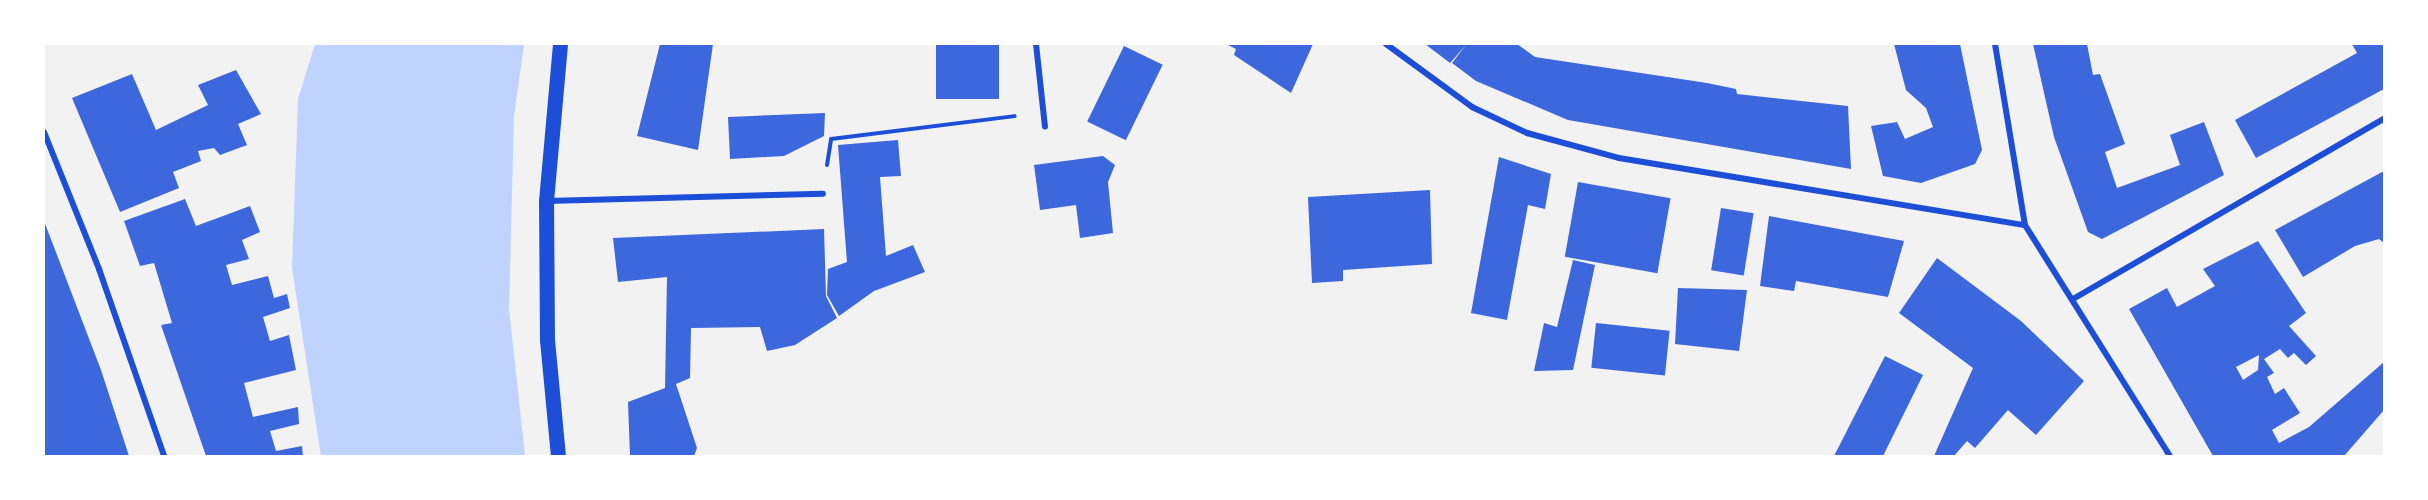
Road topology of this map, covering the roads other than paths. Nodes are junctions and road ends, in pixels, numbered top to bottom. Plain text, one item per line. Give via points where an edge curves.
1 (560, 44) edge
2 (1036, 44) edge
3 (1386, 44) edge
4 (1995, 44) edge
5 (2385, 119) edge
6 (1045, 127) dead end
7 (44, 132) edge
8 (823, 194) road end
9 (546, 201) junction
10 (2025, 225) junction
11 (2073, 299) junction
12 (164, 456) edge
13 (558, 456) edge
14 (2170, 456) edge

1 - 9 main road
2 - 6 street
3 - 10 street via 1472,107 1527,133 1619,158
4 - 10 street
5 - 11 street
7 - 12 street via 95,258
8 - 9 street
9 - 13 main road via 547,340
10 - 11 street
11 - 14 street

